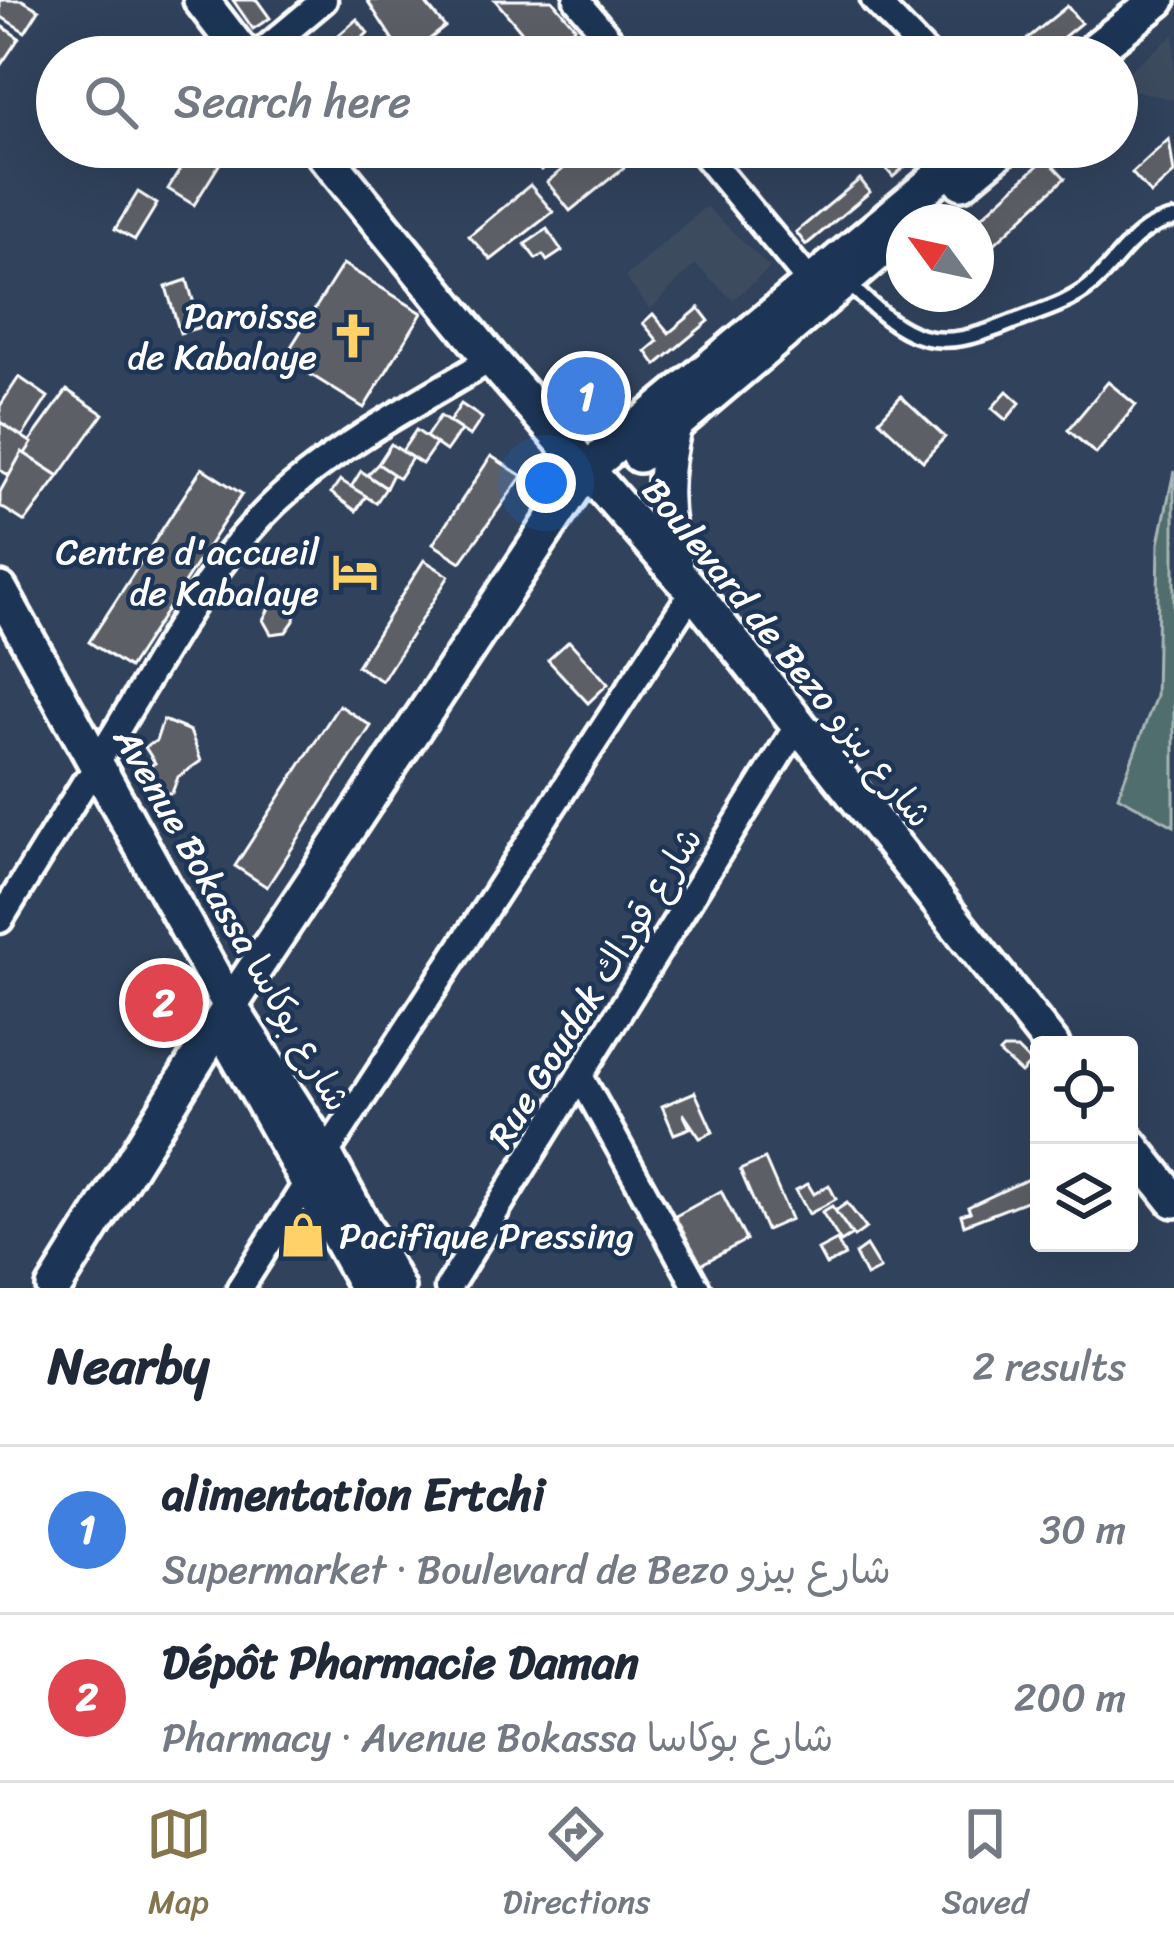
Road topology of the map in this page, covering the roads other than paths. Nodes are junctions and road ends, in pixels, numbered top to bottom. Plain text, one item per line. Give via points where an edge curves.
1 (201, 0) edge
2 (324, 0) edge
3 (577, 0) edge
4 (874, 0) edge
5 (1135, 7) edge
6 (1174, 12) edge
7 (229, 36) edge
8 (281, 36) edge
9 (607, 36) edge
10 (909, 36) edge
11 (1107, 36) edge
12 (1138, 40) edge
13 (335, 168) edge
14 (715, 168) edge
15 (949, 168) edge
16 (979, 168) edge
17 (936, 204) edge
18 (1174, 219) edge
19 (886, 247) edge
20 (808, 281) junction
21 (846, 281) junction
22 (491, 359) junction
23 (674, 426) junction
24 (594, 478) junction
25 (685, 581) junction
26 (0, 590) edge
27 (0, 628) edge
28 (799, 723) junction
29 (91, 773) junction
30 (0, 920) edge
31 (231, 1024) junction
32 (1045, 1036) edge
33 (580, 1076) junction
34 (1130, 1144) edge
35 (316, 1168) junction
36 (1174, 1200) edge
37 (54, 1288) edge
38 (74, 1288) edge
39 (240, 1288) edge
40 (367, 1288) edge
41 (397, 1288) edge
42 (448, 1288) edge
43 (697, 1288) edge

1 - 7 street
2 - 8 street
3 - 9 street
4 - 10 street
5 - 11 street
6 - 12 street
13 - 22 street, Boulevard de Bezo شارع بيزو
14 - 20 street
15 - 20 street
16 - 17 street
18 - 21 lane via 1138,233 1064,302 968,342 890,324
19 - 21 street
20 - 24 street
21 - 23 street
22 - 24 street, Boulevard de Bezo شارع بيزو
22 - 29 street via 289,490 241,541
23 - 24 street
23 - 25 street via 663,519
24 - 25 street, Boulevard de Bezo شارع بيزو
24 - 31 street
25 - 28 street, Boulevard de Bezo شارع بيزو
25 - 35 street
26 - 29 street, Avenue Bokassa شارع بوكاسا
27 - 29 street, Avenue Bokassa شارع بوكاسا
28 - 32 street, Boulevard de Bezo شارع بيزو
28 - 33 street, Rue Goudak شارع قوداك
29 - 30 street
29 - 31 street, Avenue Bokassa شارع بوكاسا
31 - 35 street, Avenue Bokassa شارع بوكاسا
31 - 37 street
31 - 38 street
33 - 42 street, Rue Goudak شارع قوداك
33 - 43 street
34 - 36 street
35 - 39 street
35 - 40 street, Avenue Bokassa شارع بوكاسا
35 - 41 street, Avenue Bokassa شارع بوكاسا

